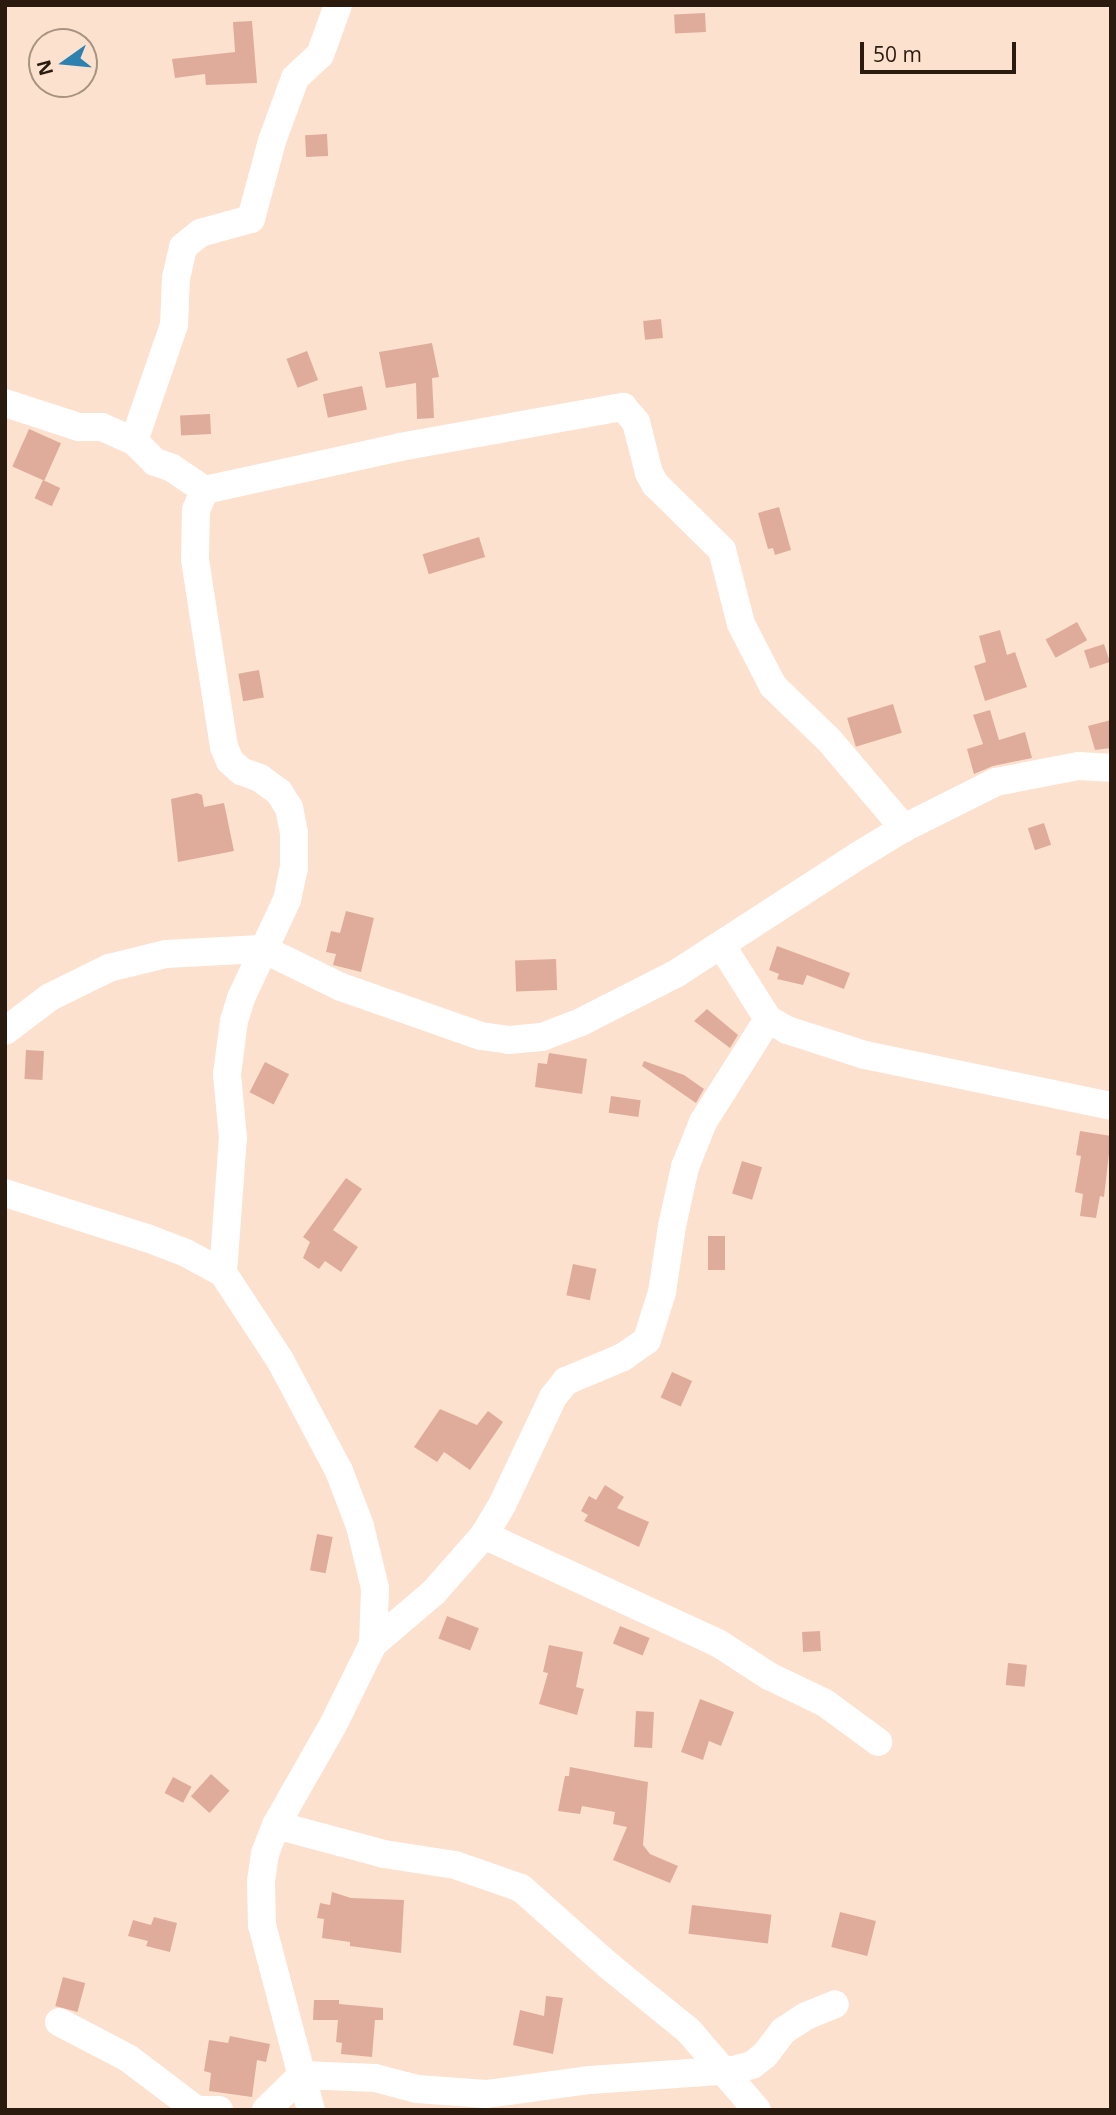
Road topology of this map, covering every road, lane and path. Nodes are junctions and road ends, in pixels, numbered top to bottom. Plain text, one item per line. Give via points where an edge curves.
1 (338, 5) edge
2 (5, 403) edge
3 (134, 441) junction
4 (205, 490) junction
5 (1111, 768) edge
6 (904, 828) junction
7 (722, 947) junction
8 (263, 949) junction
9 (768, 1019) junction
10 (5, 1031) edge
11 (1111, 1106) edge
12 (5, 1193) edge
13 (223, 1272) junction
14 (484, 1535) junction
15 (373, 1644) junction
16 (878, 1742) dead end
17 (276, 1825) junction
18 (835, 2004) dead end
19 (59, 2022) dead end
20 (721, 2071) junction
21 (302, 2075) junction
22 (201, 2109) edge
23 (266, 2110) edge
24 (311, 2110) edge
25 (757, 2110) edge

1 - 3 street via 320,55 295,78 251,219 200,233 183,247 174,325
2 - 3 street via 79,427 102,427
3 - 4 street via 155,462 172,467
4 - 6 street via 400,447 624,407 636,422 655,484 722,550 741,624 773,686 829,740
4 - 8 street via 196,510 195,560 224,747 230,761 242,771 279,792 289,808 294,833 295,868 287,900
5 - 6 street via 1078,766 996,782
6 - 7 street
7 - 8 street via 582,1022 542,1037 508,1040 481,1036 341,987
7 - 9 street
8 - 10 street via 166,954 109,968 50,998
8 - 13 street via 241,998 230,1048 233,1138
9 - 11 street via 787,1030 865,1055
9 - 14 street via 703,1122 685,1167 652,1330 640,1346 623,1357 566,1381 553,1397
12 - 13 street via 147,1238
13 - 15 street via 280,1360 339,1471 360,1526 375,1588
14 - 15 street via 434,1592
14 - 16 street via 718,1643 769,1676 825,1703
15 - 17 street
17 - 20 street via 384,1853 455,1865 521,1888 689,2031
17 - 21 street via 265,1853 262,1925
18 - 20 street via 783,2031 752,2064
19 - 22 street via 128,2058
20 - 21 street via 590,2080 486,2094 428,2090 375,2078
20 - 25 street
21 - 23 street
21 - 24 street

